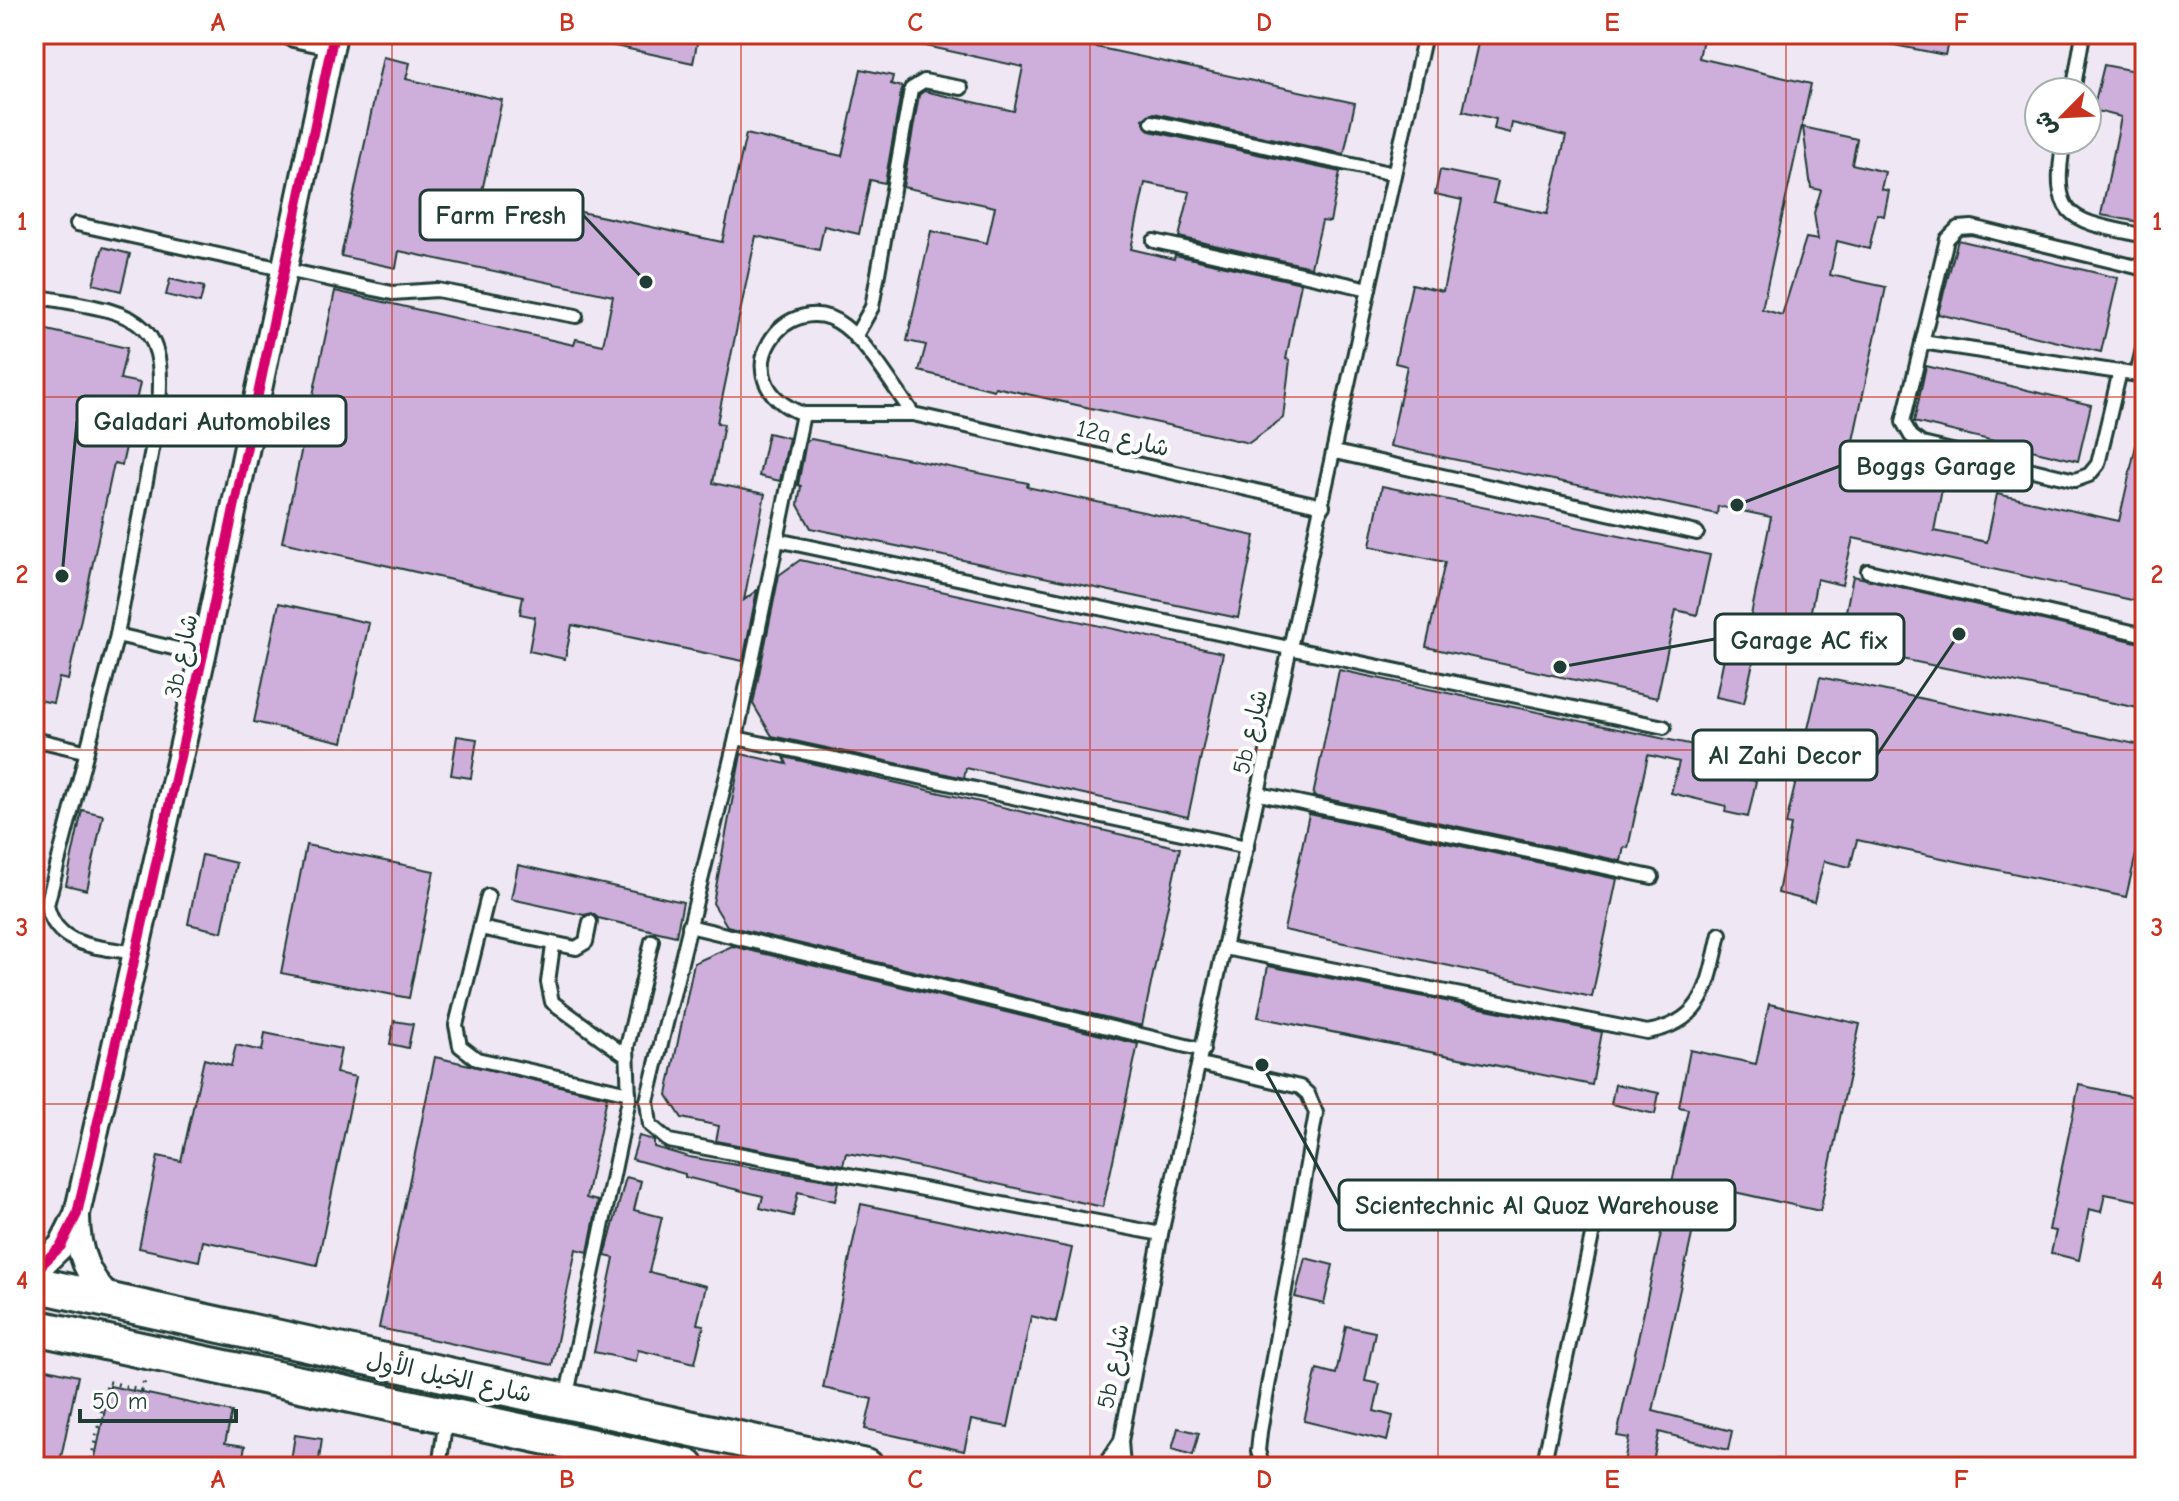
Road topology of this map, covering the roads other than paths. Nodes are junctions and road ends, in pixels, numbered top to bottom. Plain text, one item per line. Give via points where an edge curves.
1 (294, 34) edge
2 (1425, 34) edge
3 (2083, 34) edge
4 (333, 38) edge
5 (2076, 76) edge
6 (961, 88) dead end
7 (1152, 122) dead end
8 (2061, 156) edge
9 (1394, 174) junction
10 (77, 224) dead end
11 (2145, 236) edge
12 (1154, 241) dead end
13 (282, 269) junction
14 (2145, 269) edge
15 (1369, 289) junction
16 (34, 296) edge
17 (576, 316) dead end
18 (855, 337) junction
19 (2145, 340) edge
20 (1922, 342) junction
21 (2120, 371) junction
22 (2141, 375) edge
23 (803, 414) junction
24 (913, 414) junction
25 (1335, 452) junction
26 (1323, 506) junction
27 (1697, 533) dead end
28 (777, 540) junction
29 (1868, 571) dead end
30 (117, 635) junction
31 (2145, 635) edge
32 (1291, 650) junction
33 (203, 655) junction
34 (1664, 727) dead end
35 (736, 738) junction
36 (34, 739) edge
37 (84, 751) junction
38 (1259, 794) junction
39 (1247, 847) junction
40 (1652, 877) dead end
41 (488, 896) dead end
42 (590, 922) dead end
43 (689, 926) junction
44 (480, 928) junction
45 (1720, 934) dead end
46 (652, 941) dead end
47 (553, 946) junction
48 (1225, 948) junction
49 (134, 953) junction
50 (1203, 1050) junction
51 (626, 1056) junction
52 (1200, 1064) junction
53 (629, 1093) junction
54 (1601, 1193) dead end
55 (77, 1214) junction
56 (1161, 1234) junction
57 (34, 1272) edge
58 (34, 1284) edge
59 (112, 1302) junction
60 (34, 1327) edge
61 (565, 1403) junction
62 (446, 1416) junction
63 (1121, 1441) junction
64 (587, 1456) edge
65 (678, 1466) edge
66 (439, 1467) edge
67 (866, 1467) edge
68 (1103, 1467) edge
69 (1123, 1467) edge
70 (1263, 1467) edge
71 (1543, 1467) edge

1 - 4 street
2 - 9 lane, 5b شارع
3 - 5 lane
4 - 13 street, 3b شارع
6 - 18 lane via 924,81 911,89 872,307
7 - 9 lane
8 - 11 lane via 2057,181 2067,207 2088,224
9 - 15 lane, 5b شارع
10 - 13 lane
12 - 15 lane
13 - 17 lane via 392,293 437,290
13 - 33 street, 3b شارع
14 - 20 lane via 1958,228 1947,239
15 - 25 lane, 5b شارع
16 - 30 lane via 131,316 147,331 158,361 160,404
18 - 23 lane via 836,321 813,315 791,320 773,335 763,356 767,390
18 - 24 lane
19 - 22 lane
20 - 21 lane
20 - 21 lane via 1903,413 1911,436 1922,444 2068,480 2082,478 2098,464
21 - 22 lane
23 - 24 lane, 12a شارع
23 - 28 lane
24 - 26 lane, 12a شارع
25 - 26 lane, 5b شارع
25 - 27 lane
26 - 32 lane, 5b شارع
28 - 32 lane
28 - 35 lane
29 - 31 lane
30 - 33 lane
30 - 37 lane
32 - 34 lane
32 - 38 lane, 5b شارع
33 - 49 street, 3b شارع
35 - 39 lane
35 - 43 lane
36 - 37 lane
37 - 49 lane via 48,894 50,917 61,934 76,942
38 - 39 lane, 5b شارع
38 - 40 lane
39 - 48 lane, 5b شارع
41 - 44 lane
42 - 47 lane via 581,946
43 - 50 lane
43 - 56 lane via 646,1109 650,1125 661,1137
44 - 47 lane
44 - 53 lane via 456,1025 465,1052
45 - 48 lane via 1698,1006 1666,1029 1647,1032
46 - 51 lane
47 - 51 lane via 548,982 552,1002
48 - 50 lane, 5b شارع
49 - 55 street, 3b شارع
50 - 52 lane, 5b شارع
51 - 53 lane
52 - 56 lane, 5b شارع
52 - 70 lane via 1300,1087 1316,1113 1260,1432
53 - 61 lane
54 - 71 lane
55 - 57 street, 3b شارع via 61,1246
55 - 59 street, 3b شارع via 80,1254
56 - 63 lane, 5b شارع
58 - 59 main road, شارع الخيل الأول
59 - 61 main road, شارع الخيل الأول
60 - 62 main road, شارع الخيل الأول
61 - 67 main road, شارع الخيل الأول
62 - 64 main road, شارع الخيل الأول
62 - 66 lane
63 - 68 lane, 5b شارع
63 - 69 lane, 5b شارع
64 - 65 main road, شارع الخيل الأول

